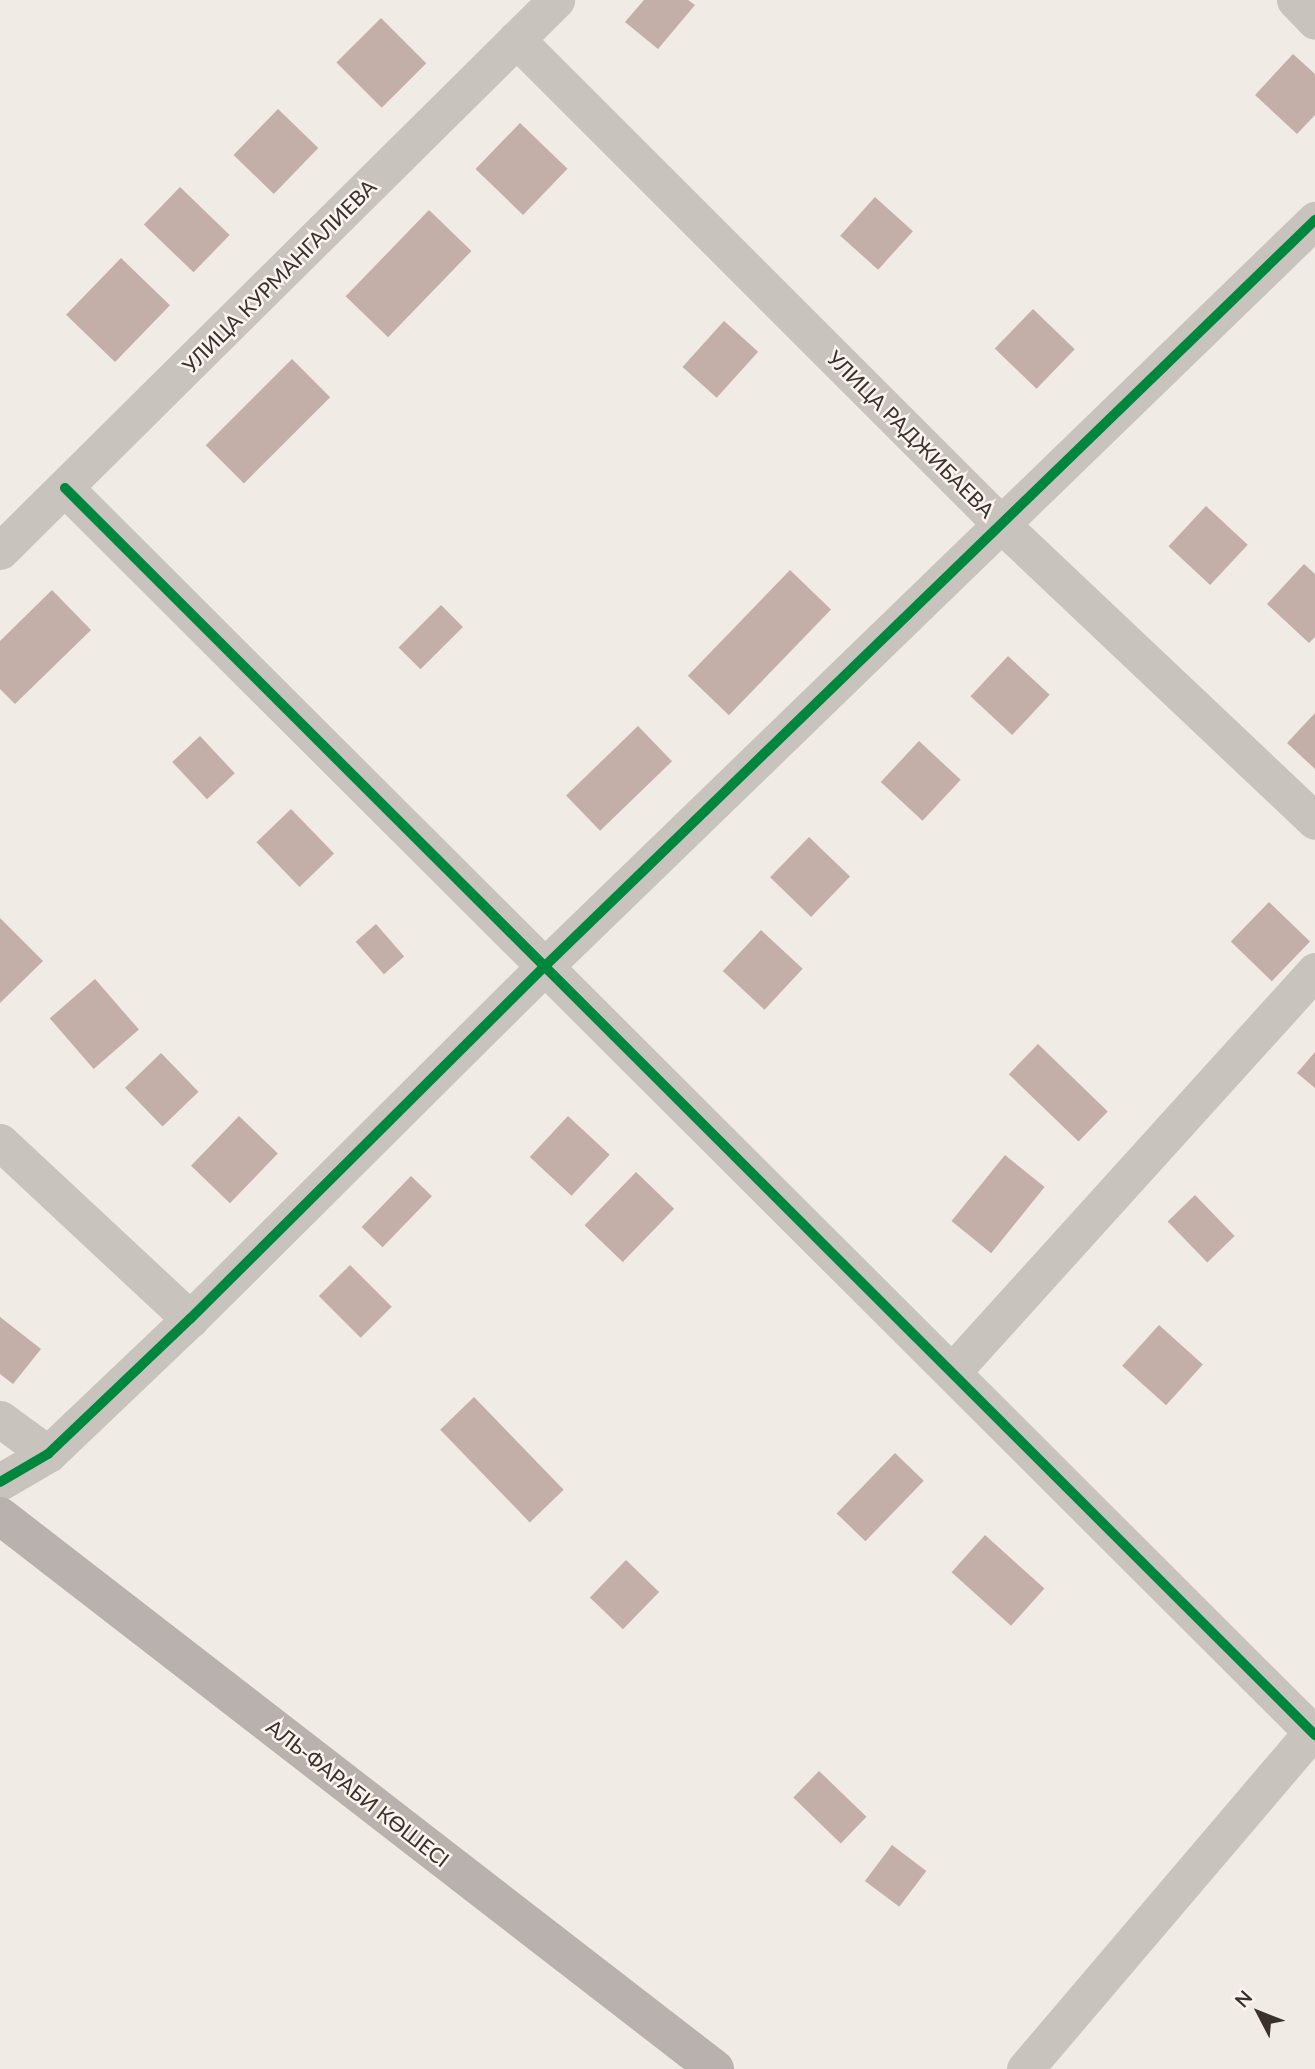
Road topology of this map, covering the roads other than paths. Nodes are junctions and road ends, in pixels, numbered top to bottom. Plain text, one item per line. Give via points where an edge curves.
1 (556, 0) edge
2 (1295, 0) edge
3 (1315, 21) edge
4 (516, 39) junction
5 (1315, 220) edge
6 (65, 488) junction
7 (1001, 524) junction
8 (0, 551) edge
9 (1315, 821) edge
10 (546, 965) junction
11 (1315, 971) edge
12 (0, 1142) edge
13 (190, 1319) junction
14 (952, 1372) junction
15 (0, 1419) edge
16 (48, 1454) junction
17 (0, 1482) edge
18 (0, 1516) edge
19 (1314, 1731) edge
20 (715, 2069) edge
21 (1025, 2069) edge

1 - 4 street, УЛИЦА КУРМАНГАЛИЕВА
2 - 3 street
4 - 6 street, УЛИЦА КУРМАНГАЛИЕВА
4 - 7 street, УЛИЦА РАДЖИБАЕВА
5 - 7 street
6 - 8 street, УЛИЦА КУРМАНГАЛИЕВА
6 - 10 street
7 - 9 street, УЛИЦА РАДЖИБАЕВА
7 - 10 street
10 - 13 street
10 - 14 street
11 - 14 street
12 - 13 street
13 - 16 street
14 - 19 street
15 - 16 street
16 - 17 street
18 - 20 main road, АЛЬ-ФАРАБИ КӨШЕСІ
19 - 21 street

